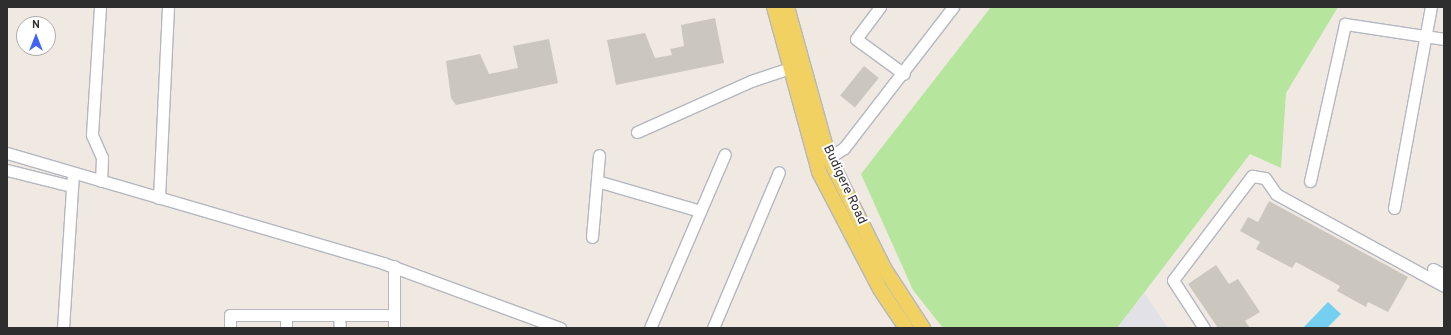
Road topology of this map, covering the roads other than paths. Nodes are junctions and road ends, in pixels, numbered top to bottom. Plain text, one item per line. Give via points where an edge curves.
1 (100, 7) edge
2 (168, 7) edge
3 (774, 7) edge
4 (787, 7) edge
5 (880, 7) edge
6 (953, 7) edge
7 (1431, 7) edge
8 (1426, 36) junction
9 (1444, 39) edge
10 (790, 68) junction
11 (904, 74) junction
12 (637, 132) dead end
13 (7, 153) edge
14 (725, 154) dead end
15 (599, 155) dead end
16 (829, 158) junction
17 (7, 170) edge
18 (779, 172) dead end
19 (72, 173) junction
20 (101, 181) junction
21 (597, 181) junction
22 (1310, 181) dead end
23 (71, 186) junction
24 (159, 198) junction
25 (1394, 208) dead end
26 (700, 211) junction
27 (592, 237) dead end
28 (394, 266) junction
29 (1433, 269) dead end
30 (1444, 275) edge
31 (1444, 286) edge
32 (286, 315) junction
33 (339, 315) junction
34 (394, 315) junction
35 (63, 328) edge
36 (230, 328) edge
37 (286, 328) edge
38 (340, 328) edge
39 (394, 328) edge
40 (560, 328) edge
41 (650, 328) edge
42 (713, 328) edge
43 (906, 328) edge
44 (923, 328) edge
45 (1204, 328) edge

1 - 20 street via 92,135 102,157
2 - 24 street
3 - 10 main road, Budigere Road
4 - 16 main road, Budigere Road
5 - 11 street via 856,39
6 - 11 street
7 - 8 street
8 - 9 street
8 - 22 street via 1345,24
8 - 25 street
10 - 12 street via 752,81
10 - 43 main road, Budigere Road via 820,172 880,289
11 - 16 street via 844,148
13 - 19 street
14 - 26 street
15 - 21 street
16 - 44 main road, Budigere Road via 884,268
17 - 23 street
18 - 42 street
19 - 20 street
19 - 23 street
20 - 24 street
21 - 26 street
21 - 27 street
23 - 35 street
24 - 28 street
26 - 41 street
28 - 34 street
28 - 40 street
29 - 30 street
31 - 45 street via 1276,194 1265,178 1252,176 1173,280
32 - 33 street
32 - 36 street via 230,315
32 - 37 street
33 - 34 street
33 - 38 street
34 - 39 street

